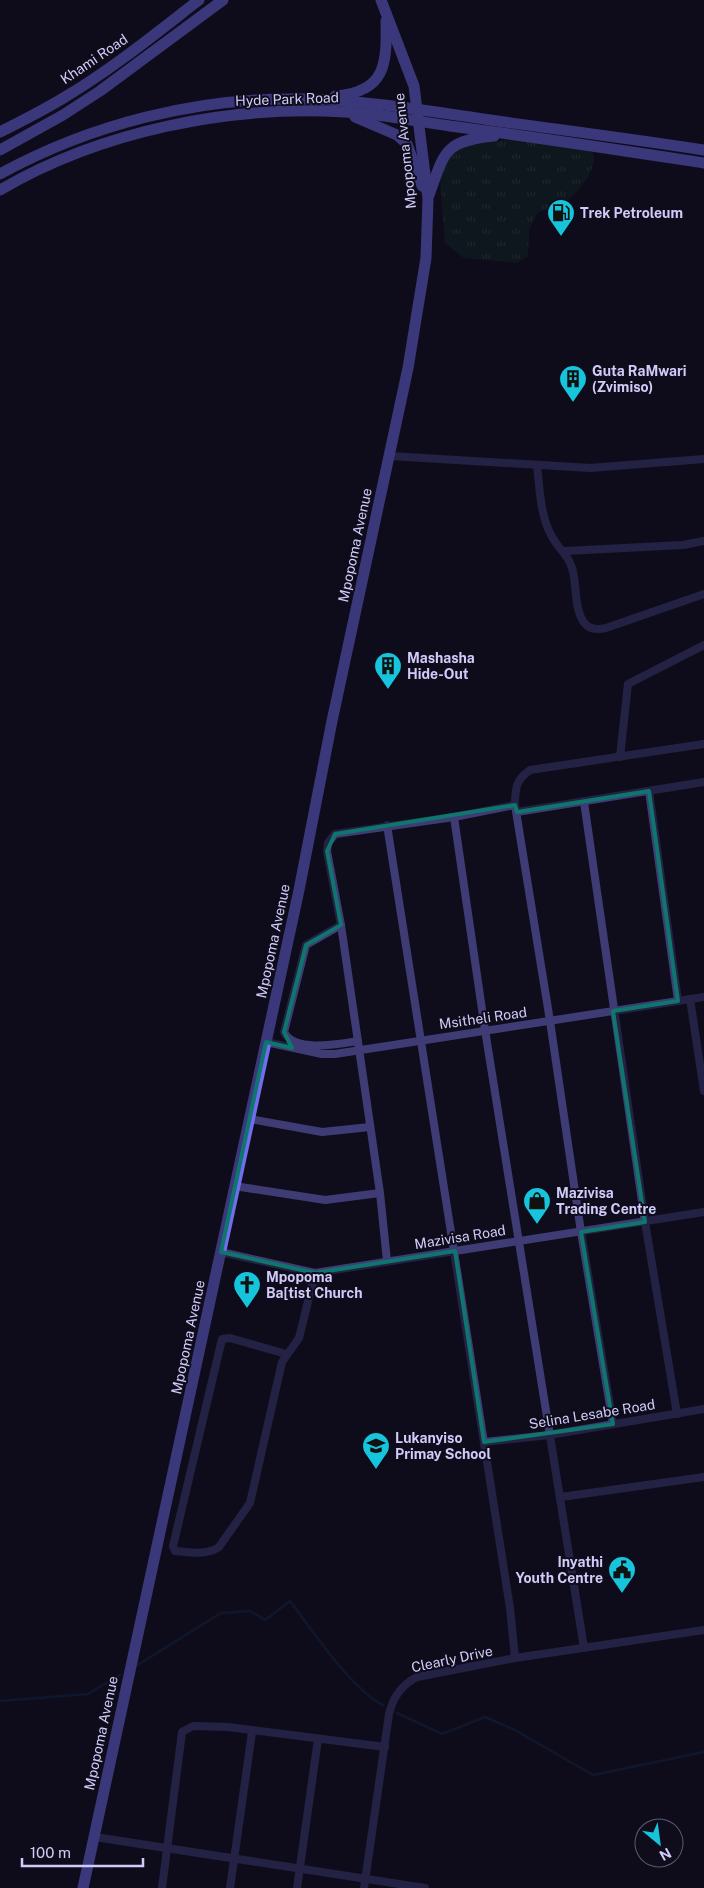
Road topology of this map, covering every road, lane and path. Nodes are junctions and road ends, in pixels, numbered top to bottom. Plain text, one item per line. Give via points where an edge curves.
1 (199, 0) edge
2 (223, 0) edge
3 (380, 0) edge
4 (386, 15) junction
5 (303, 99) junction
6 (346, 112) junction
7 (418, 116) junction
8 (0, 132) edge
9 (511, 134) junction
10 (0, 150) edge
11 (704, 150) edge
12 (704, 163) edge
13 (0, 174) edge
14 (0, 190) edge
15 (428, 199) junction
16 (390, 456) junction
17 (704, 459) edge
18 (537, 465) junction
19 (704, 541) edge
20 (564, 552) junction
21 (704, 594) edge
22 (704, 645) edge
23 (704, 744) edge
24 (620, 757) junction
25 (704, 782) edge
26 (649, 791) junction
27 (584, 802) junction
28 (516, 808) junction
29 (454, 817) junction
30 (388, 825) junction
31 (341, 925) junction
32 (704, 997) edge
33 (690, 999) junction
34 (678, 1001) junction
35 (614, 1011) junction
36 (550, 1021) junction
37 (485, 1030) junction
38 (421, 1040) junction
39 (358, 1041) junction
40 (266, 1042) junction
41 (358, 1051) junction
42 (704, 1091) edge
43 (250, 1119) junction
44 (370, 1127) junction
45 (234, 1186) junction
46 (380, 1193) junction
47 (704, 1212) edge
48 (645, 1222) junction
49 (581, 1232) junction
50 (519, 1241) junction
51 (455, 1251) junction
52 (221, 1252) junction
53 (388, 1260) junction
54 (315, 1272) junction
55 (286, 1354) junction
56 (704, 1409) edge
57 (677, 1414) junction
58 (613, 1424) junction
59 (549, 1435) junction
60 (484, 1442) junction
61 (704, 1477) edge
62 (561, 1497) junction
63 (704, 1630) edge
64 (584, 1648) junction
65 (515, 1658) junction
66 (252, 1732) junction
67 (318, 1739) junction
68 (385, 1748) junction
69 (95, 1837) junction
70 (168, 1850) junction
71 (235, 1859) junction
72 (300, 1870) junction
73 (365, 1879) junction
74 (83, 1888) edge
75 (162, 1888) edge
76 (230, 1888) edge
77 (297, 1888) edge
78 (364, 1888) edge
79 (425, 1888) edge

1 - 8 street, Khami Road via 130,54 65,98
2 - 10 street via 100,91
3 - 4 street, Mpopoma Avenue
4 - 5 street via 386,62 382,72 360,91 349,95
4 - 7 street, Mpopoma Avenue via 414,86
5 - 7 street, Hyde Park Road
5 - 13 street, Hyde Park Road via 217,102 172,111 79,138
6 - 7 street, Hyde Park Road
6 - 14 street, Hyde Park Road via 242,115 172,126 63,158
6 - 15 street via 397,135 407,144
7 - 9 street, Hyde Park Road
7 - 11 street, Hyde Park Road
7 - 15 street, Mpopoma Avenue
9 - 12 street, Hyde Park Road
9 - 15 street via 464,140 451,147 441,160
15 - 16 street, Mpopoma Avenue via 426,258
16 - 18 street
16 - 40 street, Mpopoma Avenue
17 - 18 street via 590,468
18 - 20 street via 544,516 556,543
19 - 20 street
20 - 21 street via 572,568 580,616 588,627 596,630
22 - 24 street via 628,684
23 - 24 street
24 - 28 street via 530,770 518,779
25 - 26 street
26 - 27 street
26 - 34 street
27 - 28 street
27 - 35 street
28 - 29 street
28 - 36 street
29 - 30 street
29 - 37 street
30 - 31 street via 335,834 328,843
30 - 38 street
31 - 39 street
31 - 39 street via 306,945 284,1032 290,1040 318,1046
32 - 33 street, Msitheli Road
33 - 34 street, Msitheli Road
33 - 42 street
34 - 35 street, Msitheli Road
35 - 36 street, Msitheli Road
35 - 48 street
36 - 37 street, Msitheli Road
36 - 49 street
37 - 38 street, Msitheli Road
37 - 50 street
38 - 41 street, Msitheli Road
38 - 51 street
39 - 41 street
40 - 41 street, Msitheli Road via 322,1054
40 - 43 street, Mpopoma Avenue
41 - 44 street
43 - 44 street via 322,1132
43 - 45 street, Mpopoma Avenue
44 - 46 street
45 - 46 street via 324,1200
45 - 52 street, Mpopoma Avenue
46 - 53 street
47 - 48 street, Mazivisa Road
48 - 49 street, Mazivisa Road
48 - 57 street
49 - 50 street, Mazivisa Road
49 - 58 street
50 - 51 street, Mazivisa Road
50 - 59 street
51 - 53 street, Mazivisa Road
51 - 60 street
52 - 54 street, Mazivisa Road
52 - 69 street, Mpopoma Avenue
53 - 54 street, Mazivisa Road
54 - 55 street via 298,1338
55 - 55 street via 250,1505 219,1547 208,1553 175,1551 173,1546 222,1339 230,1338
56 - 57 street, Selina Lesabe Road
57 - 58 street, Selina Lesabe Road
58 - 59 street, Selina Lesabe Road
59 - 60 street, Selina Lesabe Road
59 - 62 street
60 - 65 street
61 - 62 street
62 - 64 street
63 - 64 street, Clearly Drive
64 - 65 street, Clearly Drive
65 - 68 street, Clearly Drive via 417,1677 406,1682 392,1701
66 - 67 street
66 - 70 street via 228,1727 193,1726 182,1732
66 - 71 street
67 - 68 street
67 - 72 street
68 - 73 street, Clearly Drive
69 - 70 street
69 - 74 street, Mpopoma Avenue
70 - 71 street
70 - 75 street
71 - 72 street
71 - 76 street
72 - 73 street
72 - 77 street
73 - 78 street, Clearly Drive
73 - 79 street

